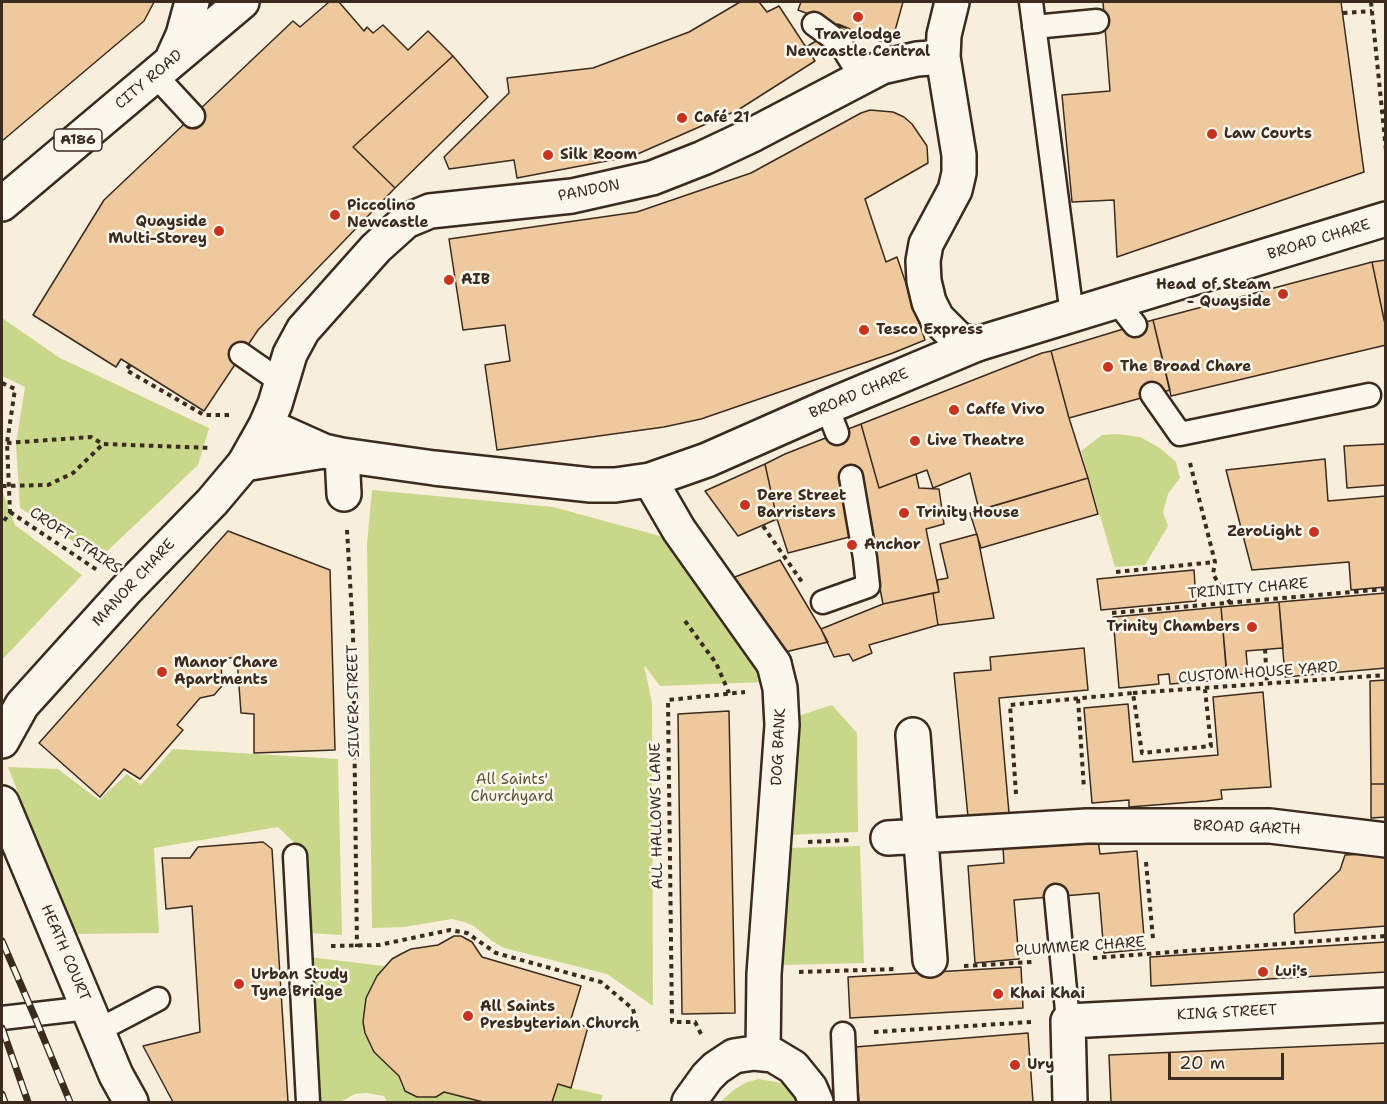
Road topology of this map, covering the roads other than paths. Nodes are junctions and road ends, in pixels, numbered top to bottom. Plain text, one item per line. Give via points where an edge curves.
1 (192, 2) edge
2 (242, 2) edge
3 (952, 2) edge
4 (1030, 2) edge
5 (1097, 21) dead end
6 (814, 24) dead end
7 (1034, 27) junction
8 (943, 57) junction
9 (163, 68) junction
10 (861, 77) junction
11 (193, 116) dead end
12 (2, 204) edge
13 (1386, 219) edge
14 (1072, 315) junction
15 (977, 344) junction
16 (241, 354) dead end
17 (281, 382) junction
18 (1152, 394) dead end
19 (1369, 395) dead end
20 (252, 420) junction
21 (333, 453) junction
22 (244, 464) junction
23 (851, 477) dead end
24 (650, 480) junction
25 (344, 494) road end
26 (823, 602) road end
27 (913, 735) dead end
28 (2, 741) edge
29 (2, 803) edge
30 (921, 835) junction
31 (888, 838) road end
32 (1386, 840) edge
33 (295, 856) dead end
34 (1056, 896) dead end
35 (931, 965) road end
36 (158, 999) dead end
37 (1386, 1005) edge
38 (2, 1018) edge
39 (93, 1019) junction
40 (1068, 1021) junction
41 (843, 1034) road end
42 (763, 1053) junction
43 (131, 1102) edge
44 (308, 1102) edge
45 (689, 1102) edge
46 (816, 1102) edge
47 (846, 1102) edge
48 (1070, 1102) edge

1 - 9 street, A186 via 183,35
2 - 9 street, CITY ROAD / A186
3 - 8 street
4 - 7 lane
5 - 7 lane
6 - 10 lane via 840,43
7 - 14 lane
8 - 10 street, PANDON via 882,67
8 - 15 street via 959,173 955,190 926,244 924,281 937,318 958,340
9 - 11 lane
9 - 12 street, CITY ROAD / A186
10 - 17 street, PANDON via 754,134 652,178 572,196 430,211 406,221 376,248 303,330
13 - 14 street, BROAD CHARE via 1126,314
14 - 15 street, BROAD CHARE
15 - 24 street, BROAD CHARE via 832,420
16 - 17 lane
17 - 20 street, PANDON via 275,404
18 - 19 lane via 1180,434
20 - 21 street, BROAD CHARE
20 - 22 street, MANOR CHARE
21 - 22 street, BROAD CHARE
21 - 24 street, BROAD CHARE via 591,485
21 - 25 street
22 - 28 street, MANOR CHARE via 22,705
23 - 26 lane via 868,586
24 - 42 street, DOG BANK via 777,676 782,725 764,974
27 - 30 street
29 - 39 street, HEATH COURT
30 - 31 street, BROAD GARTH
30 - 32 street, BROAD GARTH via 1018,830 1052,836 1086,826 1270,826
30 - 35 street
33 - 44 lane
34 - 40 lane
36 - 39 lane
37 - 40 street, KING STREET
38 - 39 lane
39 - 43 street, HEATH COURT
40 - 48 street
41 - 47 lane
42 - 45 street via 744,1054 726,1061 707,1077
42 - 46 street via 793,1066

